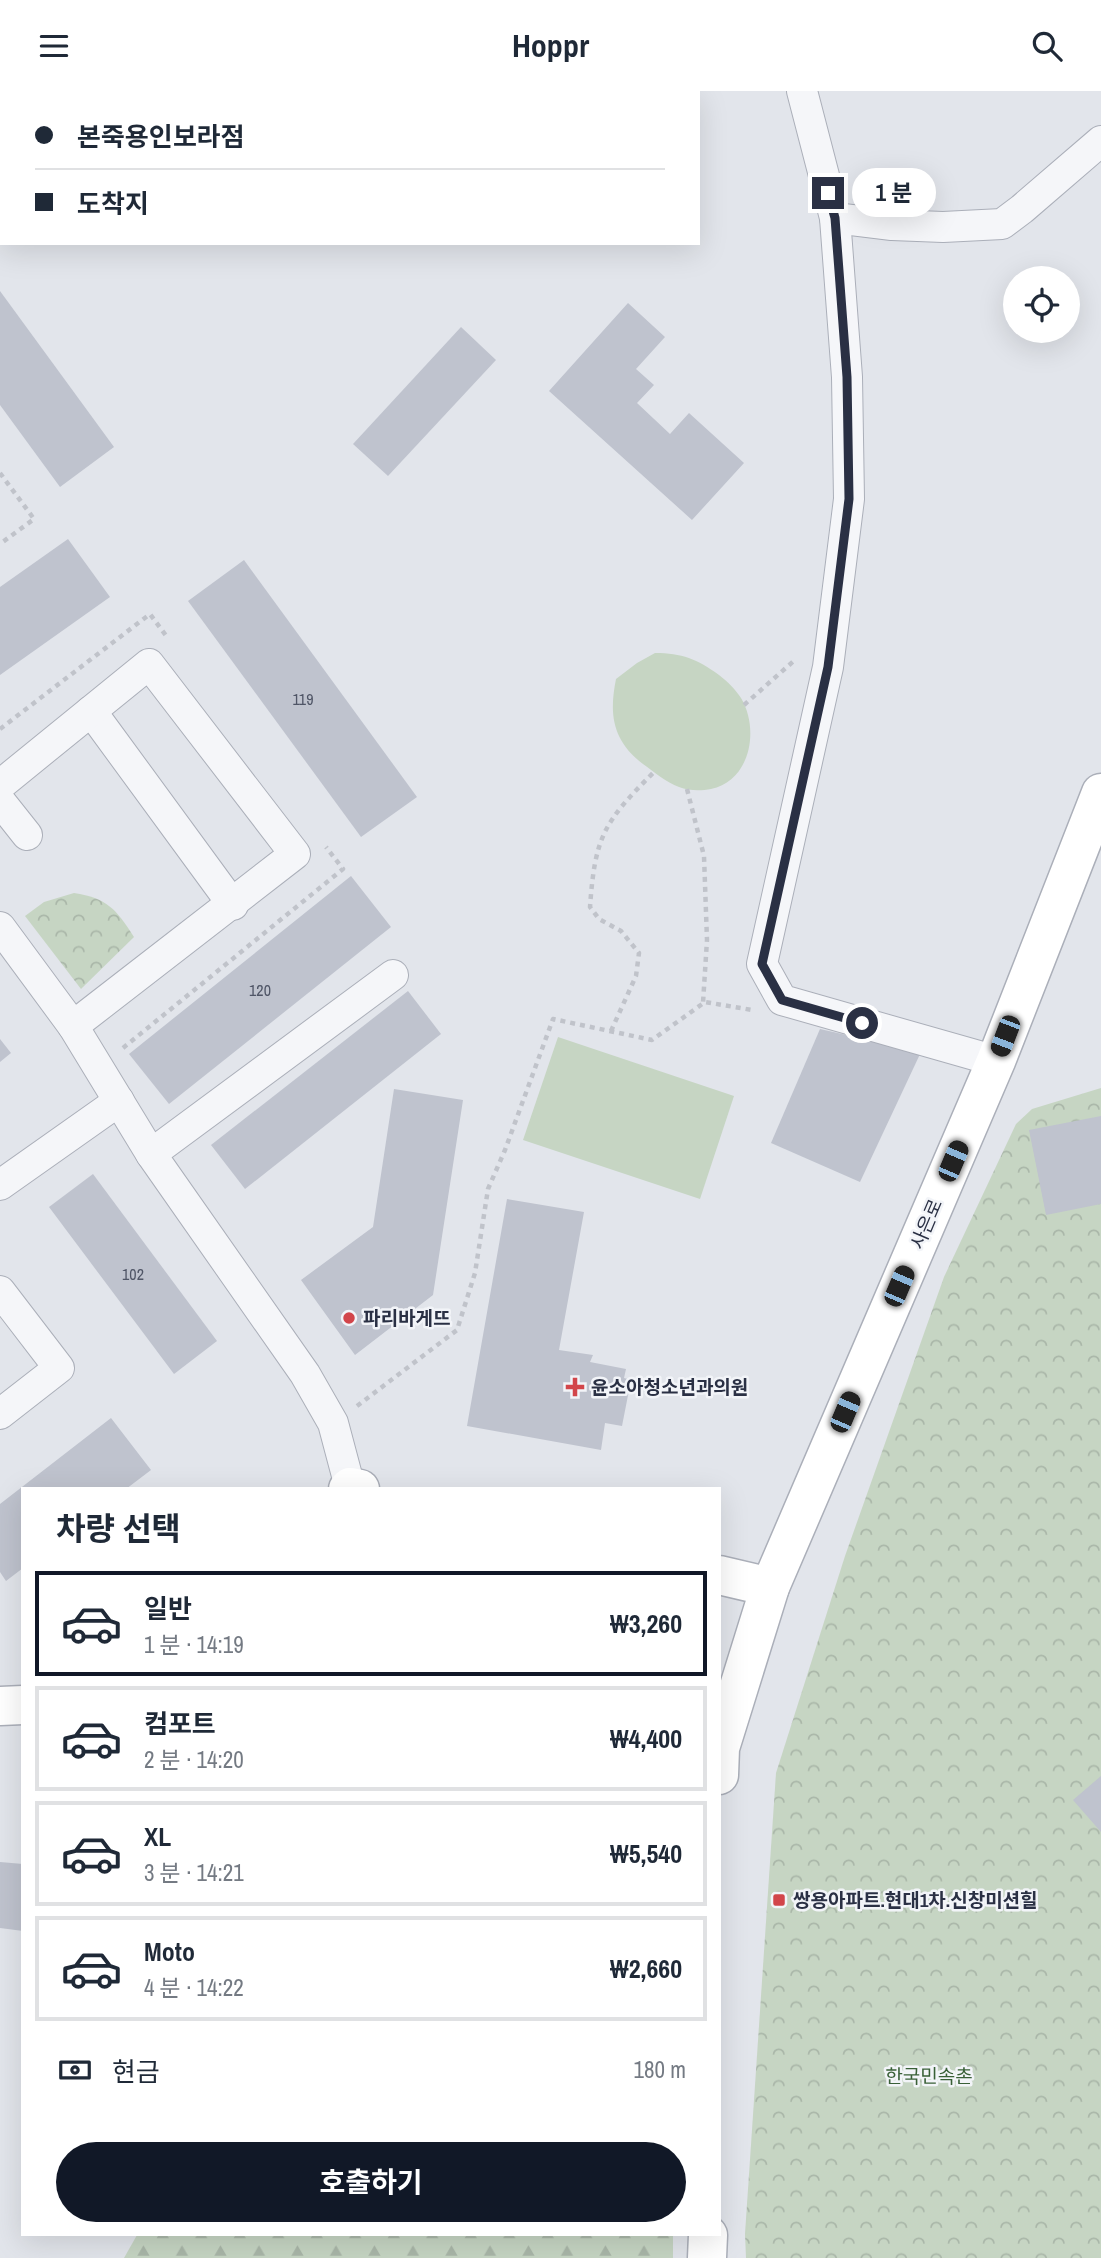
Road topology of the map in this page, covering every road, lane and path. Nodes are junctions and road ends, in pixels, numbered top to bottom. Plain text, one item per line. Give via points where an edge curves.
1 (802, 91) edge
2 (1101, 141) edge
3 (835, 218) junction
4 (0, 473) edge
5 (0, 544) edge
6 (833, 625) junction
7 (744, 705) dead end
8 (91, 711) junction
9 (654, 772) dead end
10 (0, 785) edge
11 (687, 789) dead end
12 (1101, 793) edge
13 (0, 801) edge
14 (27, 835) dead end
15 (233, 905) junction
16 (0, 927) edge
17 (393, 975) dead end
18 (782, 1000) junction
19 (705, 1002) junction
20 (73, 1026) junction
21 (611, 1031) junction
22 (996, 1061) junction
23 (119, 1101) junction
24 (151, 1154) junction
25 (0, 1185) edge
26 (0, 1291) edge
27 (0, 1414) edge
28 (333, 1423) junction
29 (353, 1487) edge
30 (721, 1575) edge
31 (770, 1587) junction
32 (21, 1705) edge
33 (0, 1706) edge
34 (721, 1745) edge
35 (708, 2236) edge
36 (707, 2258) edge

1 - 3 street
2 - 3 street via 1002,224 930,227
3 - 6 street via 847,377 849,499
4 - 5 path via 34,519
6 - 7 path
6 - 18 street via 828,667 762,964
8 - 10 street
8 - 15 street
8 - 15 street via 149,664 295,854
9 - 21 path via 623,803 601,835 593,865 590,907 599,919 621,931 639,953 636,976
11 - 19 path via 704,856
12 - 22 main road, 사은로
13 - 14 street
15 - 20 street
16 - 20 street
17 - 24 street
18 - 19 path via 774,1014
18 - 22 street
19 - 21 path via 652,1040
20 - 23 street
21 - 28 path via 553,1019 488,1189 475,1273 457,1329
22 - 31 main road, 사은로
23 - 24 street
23 - 25 street
24 - 28 street via 306,1374
26 - 27 street via 59,1368
28 - 29 street
30 - 31 main road
31 - 34 main road, 사은로
32 - 33 main road
35 - 36 main road

